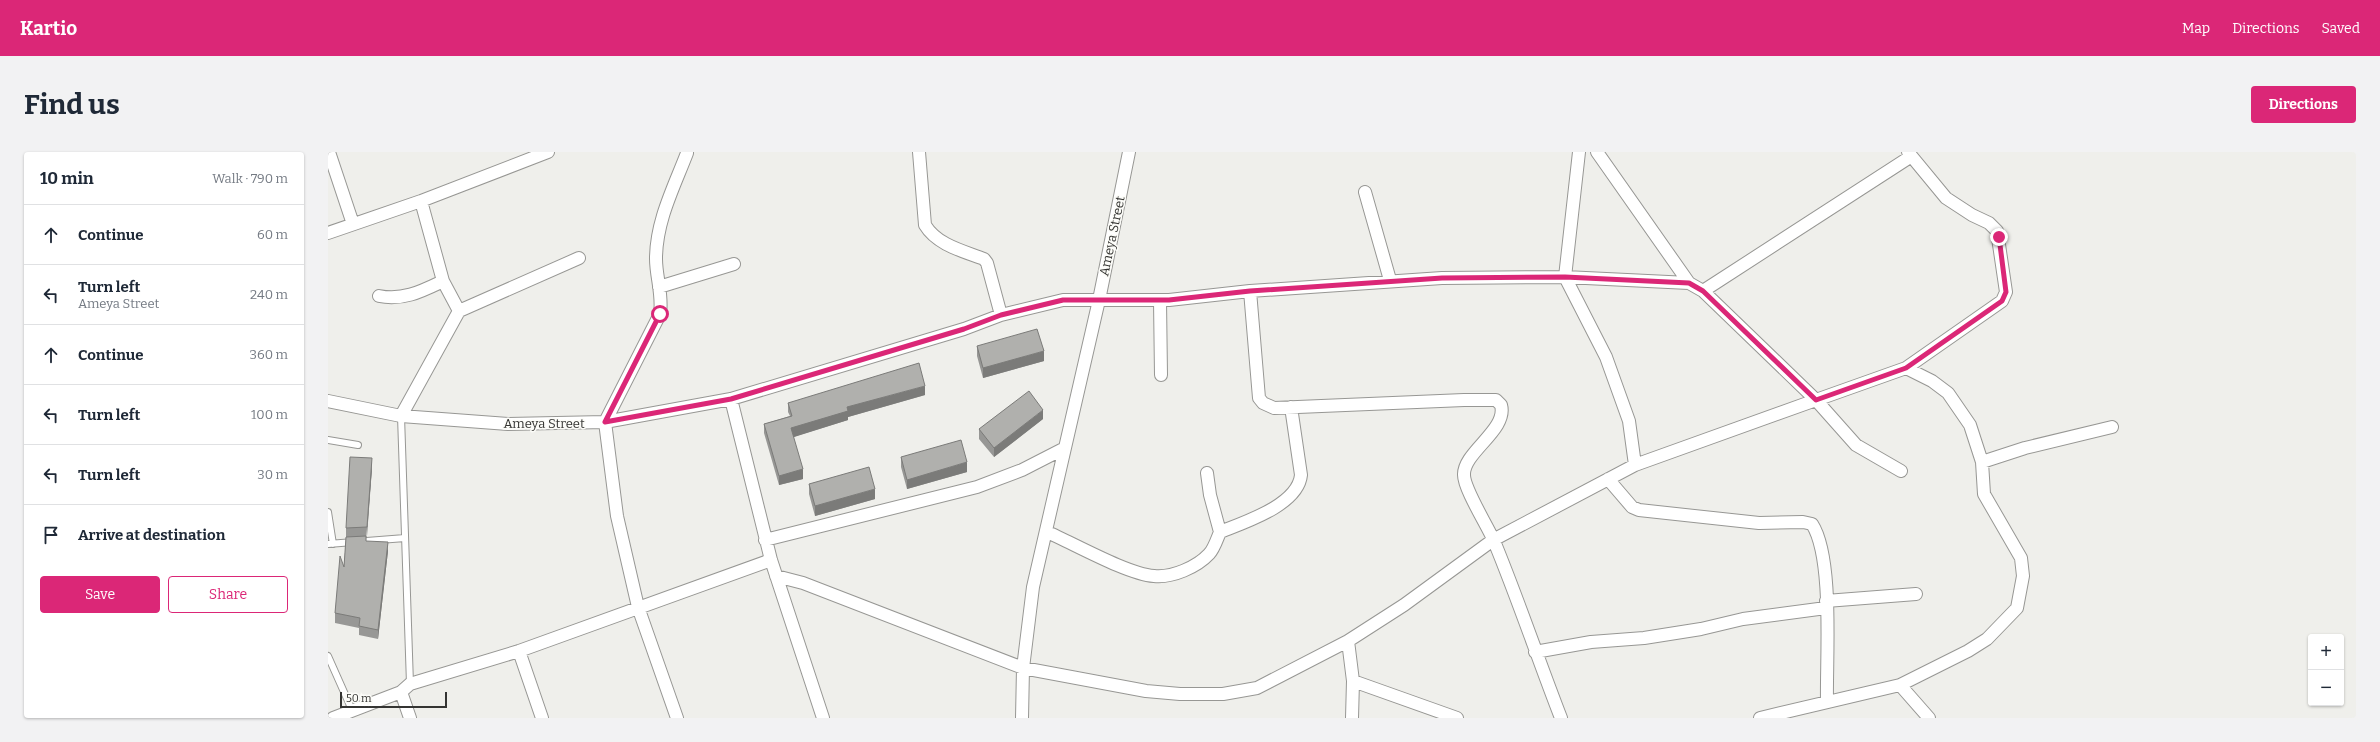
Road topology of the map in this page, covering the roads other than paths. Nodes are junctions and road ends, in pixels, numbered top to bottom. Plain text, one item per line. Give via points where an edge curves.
1 (329, 152) edge
2 (548, 152) edge
3 (684, 152) edge
4 (687, 152) edge
5 (691, 152) edge
6 (919, 152) edge
7 (1129, 152) edge
8 (1579, 152) edge
9 (1597, 152) edge
10 (1909, 154) edge
11 (1365, 192) dead end
12 (421, 201) junction
13 (353, 224) junction
14 (328, 233) edge
15 (578, 258) dead end
16 (734, 264) dead end
17 (1565, 277) junction
18 (1390, 280) junction
19 (443, 281) junction
20 (1689, 283) junction
21 (659, 287) junction
22 (1250, 291) junction
23 (1703, 291) junction
24 (379, 296) dead end
25 (1099, 300) junction
26 (1160, 301) junction
27 (459, 311) junction
28 (1001, 315) junction
29 (1906, 368) junction
30 (1161, 375) dead end
31 (731, 399) junction
32 (1816, 400) junction
33 (328, 401) edge
34 (1291, 407) junction
35 (401, 416) junction
36 (605, 422) junction
37 (2112, 427) dead end
38 (328, 440) edge
39 (358, 445) dead end
40 (1063, 449) junction
41 (1982, 462) junction
42 (1635, 465) junction
43 (1901, 471) dead end
44 (1207, 473) dead end
45 (1608, 479) junction
46 (328, 512) edge
47 (1047, 532) junction
48 (1220, 532) junction
49 (405, 538) junction
50 (765, 540) junction
51 (1494, 540) junction
52 (330, 544) edge
53 (771, 560) junction
54 (776, 576) junction
55 (1916, 594) dead end
56 (1826, 605) junction
57 (638, 607) junction
58 (1348, 641) junction
59 (519, 651) junction
60 (1535, 652) junction
61 (328, 656) edge
62 (1023, 668) junction
63 (1353, 681) junction
64 (410, 684) junction
65 (1900, 685) junction
66 (401, 692) junction
67 (1827, 702) junction
68 (352, 710) junction
69 (333, 718) edge
70 (410, 718) edge
71 (542, 718) edge
72 (677, 718) edge
73 (823, 718) edge
74 (1022, 718) edge
75 (1352, 718) edge
76 (1457, 718) edge
77 (1561, 718) edge
78 (1760, 718) edge
79 (1929, 718) edge

1 - 13 street
2 - 12 street
3 - 4 street
4 - 5 street
4 - 21 street via 660,227 656,258
6 - 28 street via 925,225 940,241 987,263
7 - 25 street, Ameya Street
8 - 17 street
9 - 20 street
10 - 23 street
10 - 29 street via 1946,198 1989,223 1997,231 2006,292 2002,301
11 - 18 street
12 - 13 street
12 - 19 street
13 - 14 street
15 - 27 street
16 - 21 street
17 - 18 street
17 - 20 street
17 - 42 street via 1606,357 1629,421
18 - 22 street
19 - 24 street via 413,294 390,298
19 - 27 street
20 - 23 street
21 - 36 street via 662,302 660,314
22 - 26 street
22 - 34 street via 1259,398 1274,408
23 - 32 street
25 - 26 street
25 - 28 street, Ameya Street via 1063,300
25 - 40 street
26 - 30 street
27 - 35 street
28 - 31 street, Ameya Street via 964,329
29 - 32 street
29 - 41 street via 1932,381 1948,393 1970,425
31 - 36 street, Ameya Street
31 - 50 street
32 - 42 street
32 - 43 street via 1856,445
33 - 35 street, Ameya Street
34 - 48 street via 1300,483 1290,497 1260,515
34 - 51 street via 1496,400 1501,405 1502,414 1465,467 1464,474 1464,480
35 - 36 street, Ameya Street via 508,424
35 - 49 lane
36 - 57 street via 617,516
37 - 41 street via 2025,448
38 - 39 lane
40 - 47 street
40 - 50 street via 1022,470 977,487
41 - 65 street via 1987,501 2021,558 2023,576 2017,608 1987,639
42 - 45 street
44 - 48 street
45 - 51 street
45 - 56 street via 1632,507 1640,510 1759,523 1812,524 1822,555
46 - 52 lane
47 - 48 street via 1130,569 1153,576 1166,576 1185,570 1209,554
47 - 62 street via 1028,612
49 - 52 lane
49 - 64 lane
50 - 53 street
51 - 58 street via 1404,605
51 - 60 street
53 - 54 street
53 - 57 street
54 - 62 street via 802,583
54 - 73 street
55 - 56 street
56 - 60 street via 1701,629 1644,638 1591,642
56 - 67 street
57 - 59 street
57 - 72 street
58 - 62 street via 1257,688 1223,694 1180,694 1146,690
58 - 63 street
59 - 64 street
59 - 71 street
60 - 77 street
61 - 68 lane
62 - 74 street
63 - 75 street
63 - 76 street
64 - 66 street
65 - 67 street
65 - 79 street
66 - 68 street
66 - 70 street
67 - 78 street
68 - 69 street

